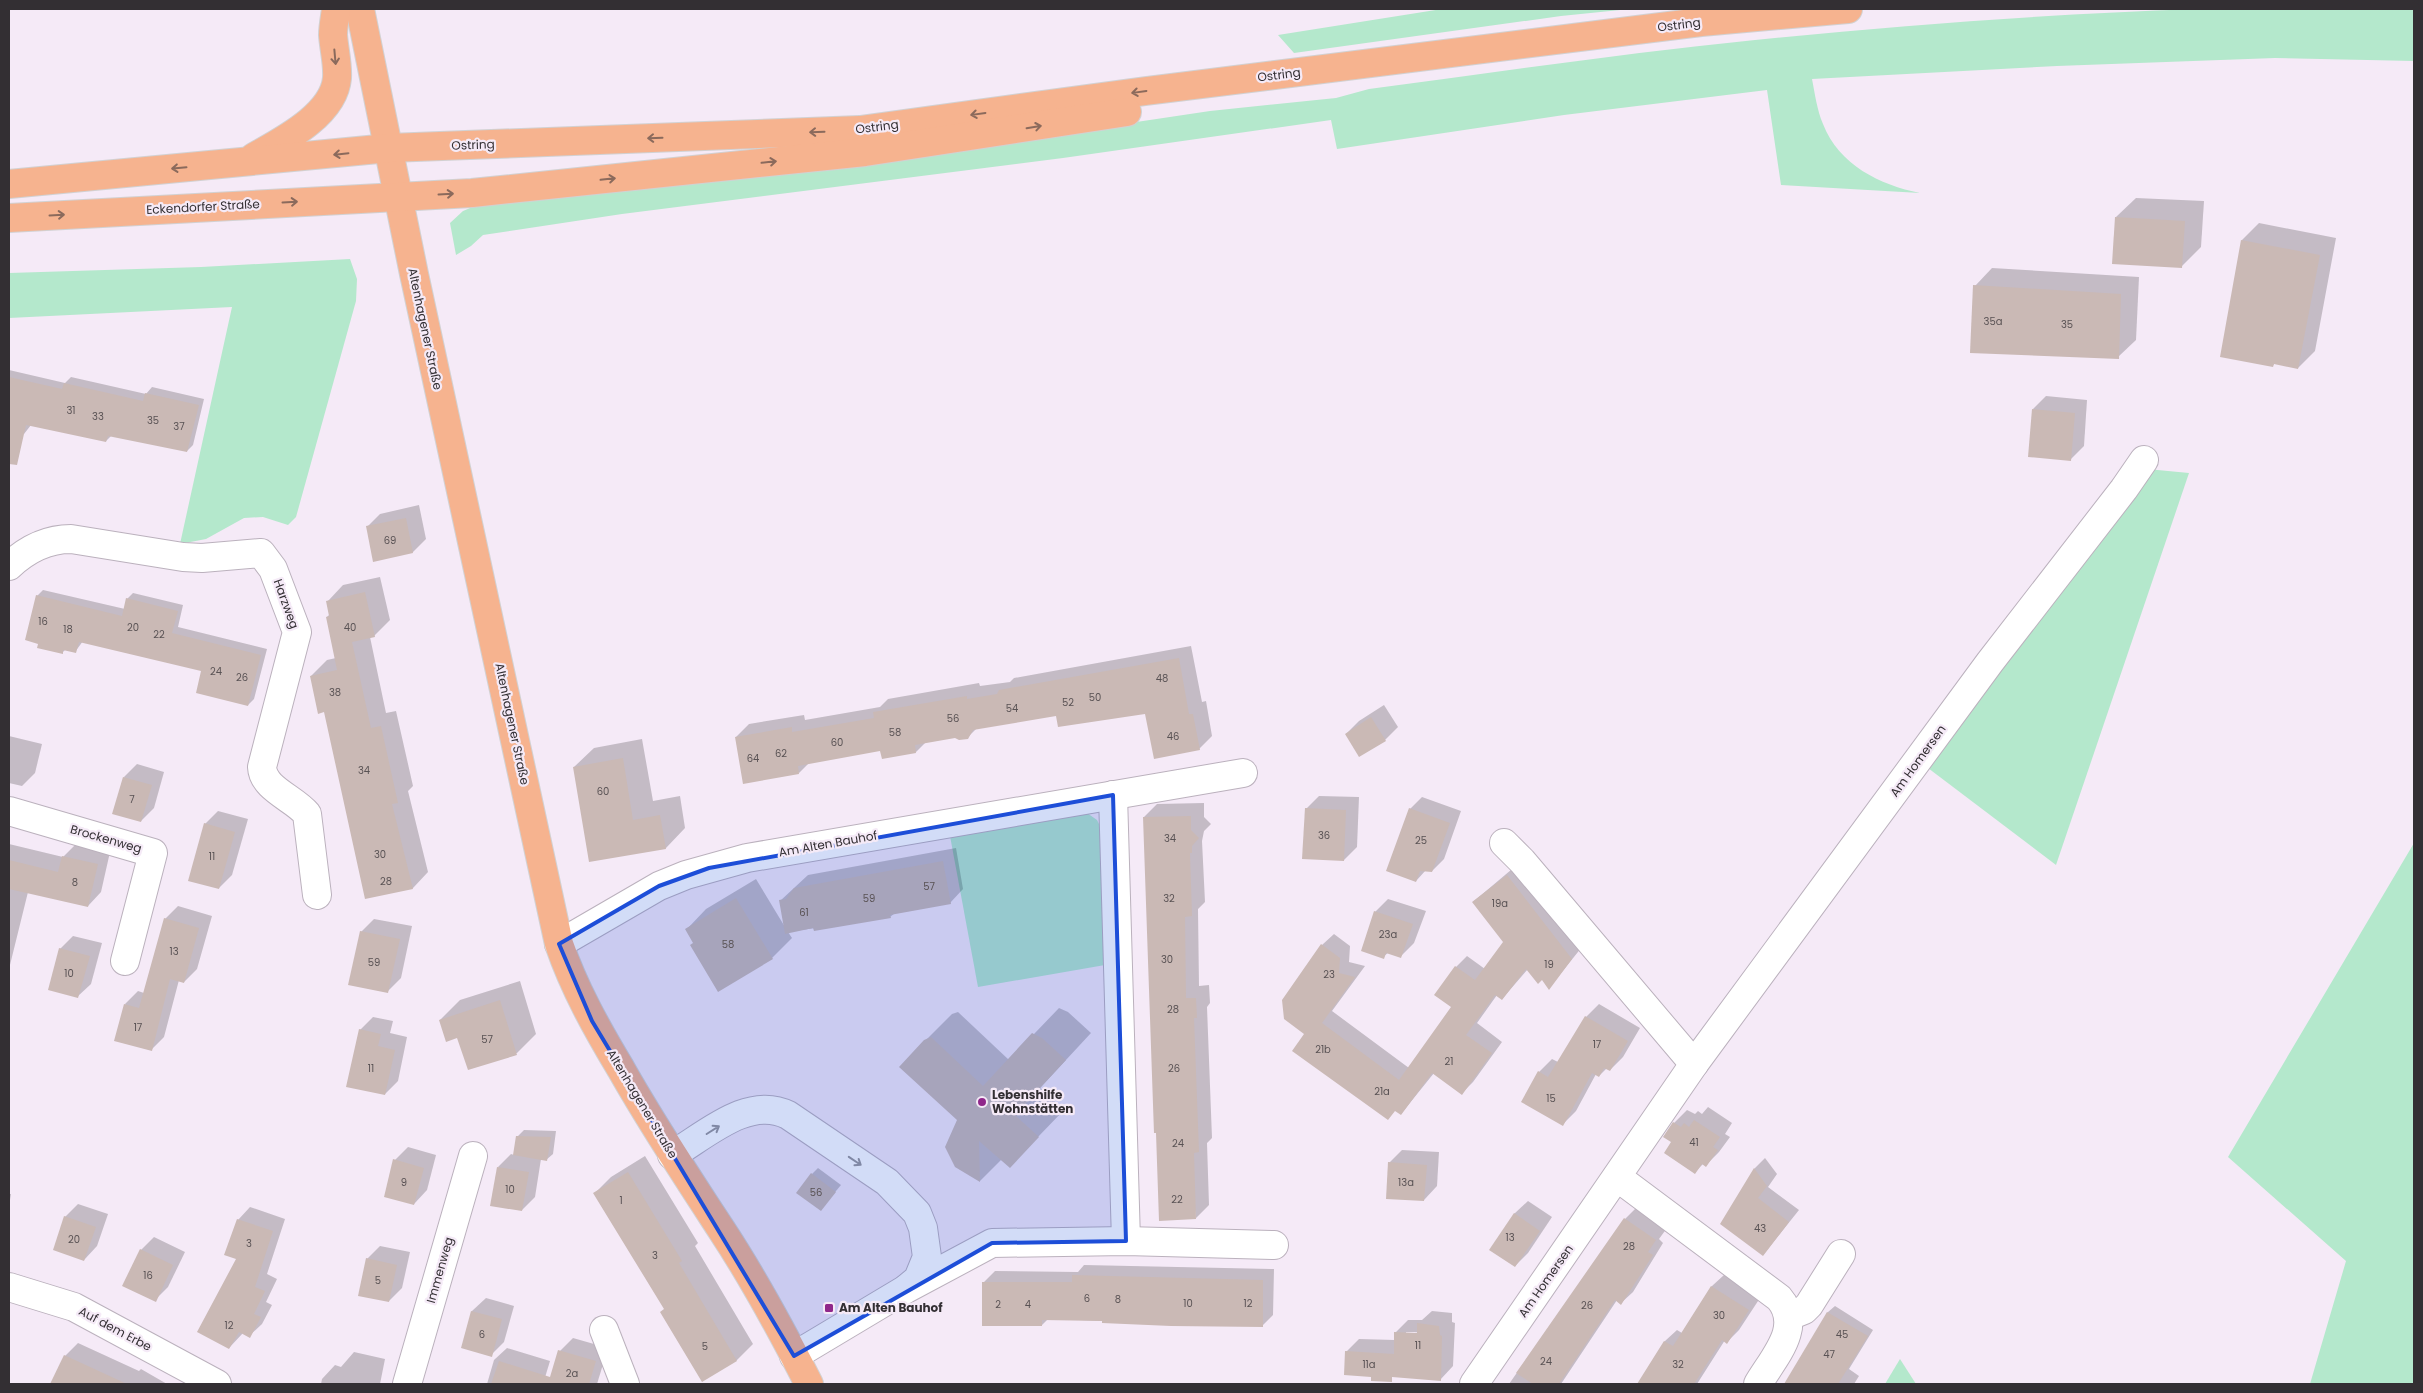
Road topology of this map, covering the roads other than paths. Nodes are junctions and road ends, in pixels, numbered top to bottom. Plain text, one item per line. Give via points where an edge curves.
1 (336, 9) edge
2 (360, 9) edge
3 (1848, 9) edge
4 (1361, 65) junction
5 (390, 148) junction
6 (244, 162) junction
7 (9, 184) edge
8 (397, 197) junction
9 (9, 218) edge
10 (2144, 460) dead end
11 (9, 566) edge
12 (1244, 773) dead end
13 (1113, 795) junction
14 (9, 811) edge
15 (1504, 843) dead end
16 (317, 895) dead end
17 (559, 944) junction
18 (125, 961) dead end
19 (1694, 1064) junction
20 (672, 1155) junction
21 (473, 1156) dead end
22 (1617, 1177) junction
23 (1126, 1241) junction
24 (1274, 1245) dead end
25 (1841, 1254) dead end
26 (9, 1286) edge
27 (906, 1289) junction
28 (1789, 1316) junction
29 (604, 1330) dead end
30 (794, 1356) junction
31 (217, 1384) edge
32 (408, 1384) edge
33 (625, 1384) edge
34 (808, 1384) edge
35 (1474, 1384) edge
36 (1758, 1384) edge

1 -> 6 main road via 333,34 337,79 332,94 320,112 295,134
2 - 5 main road, Altenhagener Straße
3 - 4 main road, Ostring via 1691,23
4 -> 5 main road, Ostring via 860,130
8 -> 4 main road, Ostring via 472,193 865,152 1147,110
5 -> 6 main road
5 - 8 main road, Altenhagener Straße
6 -> 7 main road
9 -> 8 main road, Eckendorfer Straße
8 - 17 main road, Altenhagener Straße
10 - 19 street, Am Homersen via 1984,670
11 - 16 street, Harzweg via 33,548 58,539 202,558 261,553 273,570 297,632 262,767 263,776 307,814
12 - 13 street, Am Alten Bauhof
13 - 17 street, Am Alten Bauhof via 748,858 709,868 659,886
13 - 23 street
14 - 18 street, Brockenweg via 153,853
15 - 19 street via 1522,860
17 - 20 main road, Altenhagener Straße via 592,1021
19 - 22 street, Am Homersen
20 -> 27 street via 740,1114 766,1109 788,1115 887,1182 917,1213 923,1228 927,1257 918,1279
20 - 30 main road, Altenhagener Straße via 722,1231
21 - 32 street, Immenweg
22 - 28 street via 1779,1298
22 - 35 street, Am Homersen
23 - 24 street
23 - 27 street via 992,1243
25 - 28 street via 1809,1306
26 - 31 street, Auf dem Erbe via 74,1307
27 - 30 street
28 - 36 street via 1786,1336
29 - 33 street
30 - 34 main road, Altenhagener Straße

